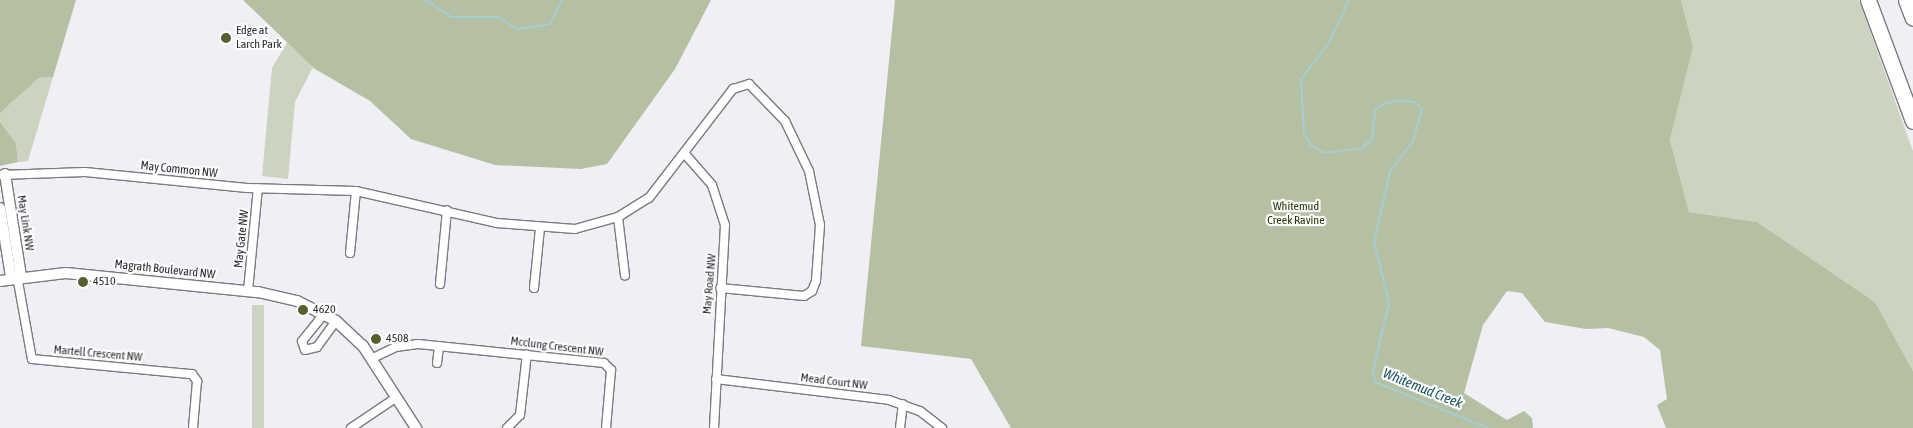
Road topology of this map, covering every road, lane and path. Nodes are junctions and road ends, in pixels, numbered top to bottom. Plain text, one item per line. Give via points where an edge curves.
1 (1868, 0) edge
2 (1906, 0) edge
3 (1913, 18) edge
4 (1913, 121) edge
5 (685, 154) junction
6 (2, 175) edge
7 (258, 188) junction
8 (356, 191) junction
9 (0, 208) edge
10 (447, 210) junction
11 (618, 217) junction
12 (540, 228) junction
13 (350, 253) dead end
14 (16, 276) junction
15 (625, 276) dead end
16 (0, 281) edge
17 (440, 284) dead end
18 (534, 288) dead end
19 (720, 288) junction
20 (248, 291) junction
21 (324, 314) junction
22 (336, 321) junction
23 (439, 346) junction
24 (527, 354) junction
25 (373, 358) junction
26 (436, 363) dead end
27 (716, 379) junction
28 (397, 397) junction
29 (903, 404) junction
30 (193, 428) edge
31 (351, 428) edge
32 (416, 428) edge
33 (507, 428) edge
34 (606, 428) edge
35 (714, 428) edge
36 (900, 428) edge
37 (942, 428) edge

1 - 4 highway
2 - 3 highway
5 - 11 street, May Common NW via 657,191
5 - 19 street, May Road NW via 707,177 722,208 726,236
5 - 19 street, May Common NW via 733,89 748,84 785,121 814,185 820,237 812,291 801,296
6 - 7 street, May Common NW via 85,172
6 - 14 street, May Link NW
7 - 8 street, May Common NW
7 - 20 street, May Gate NW
8 - 10 street, May Common NW
8 - 13 street
9 - 14 street, May Link NW
10 - 12 street, May Common NW
10 - 17 street
11 - 12 street, May Common NW via 575,229
11 - 15 street
12 - 18 street
14 - 16 street, Magrath Boulevard NW
14 - 20 street, Magrath Boulevard NW via 66,273
14 - 30 street, Martell Crescent NW via 32,359 192,374 198,387
19 - 27 street, May Road NW
20 - 21 street, Magrath Boulevard NW via 289,298
21 - 22 street, Magrath Boulevard NW
21 - 22 street via 302,340 305,350 318,347
22 - 25 street, Magrath Boulevard NW
23 - 24 street, Mcclung Crescent NW
23 - 25 street, Mcclung Crescent NW via 403,346
23 - 26 street
24 - 33 street via 521,411 518,421
24 - 34 street, Mcclung Crescent NW via 609,365
25 - 28 street, Magrath Boulevard NW
27 - 29 street, Mead Court NW
27 - 35 street, May Road NW
28 - 31 street
28 - 32 street, Magrath Boulevard NW
29 - 36 street
29 - 37 street, Mead Court NW

